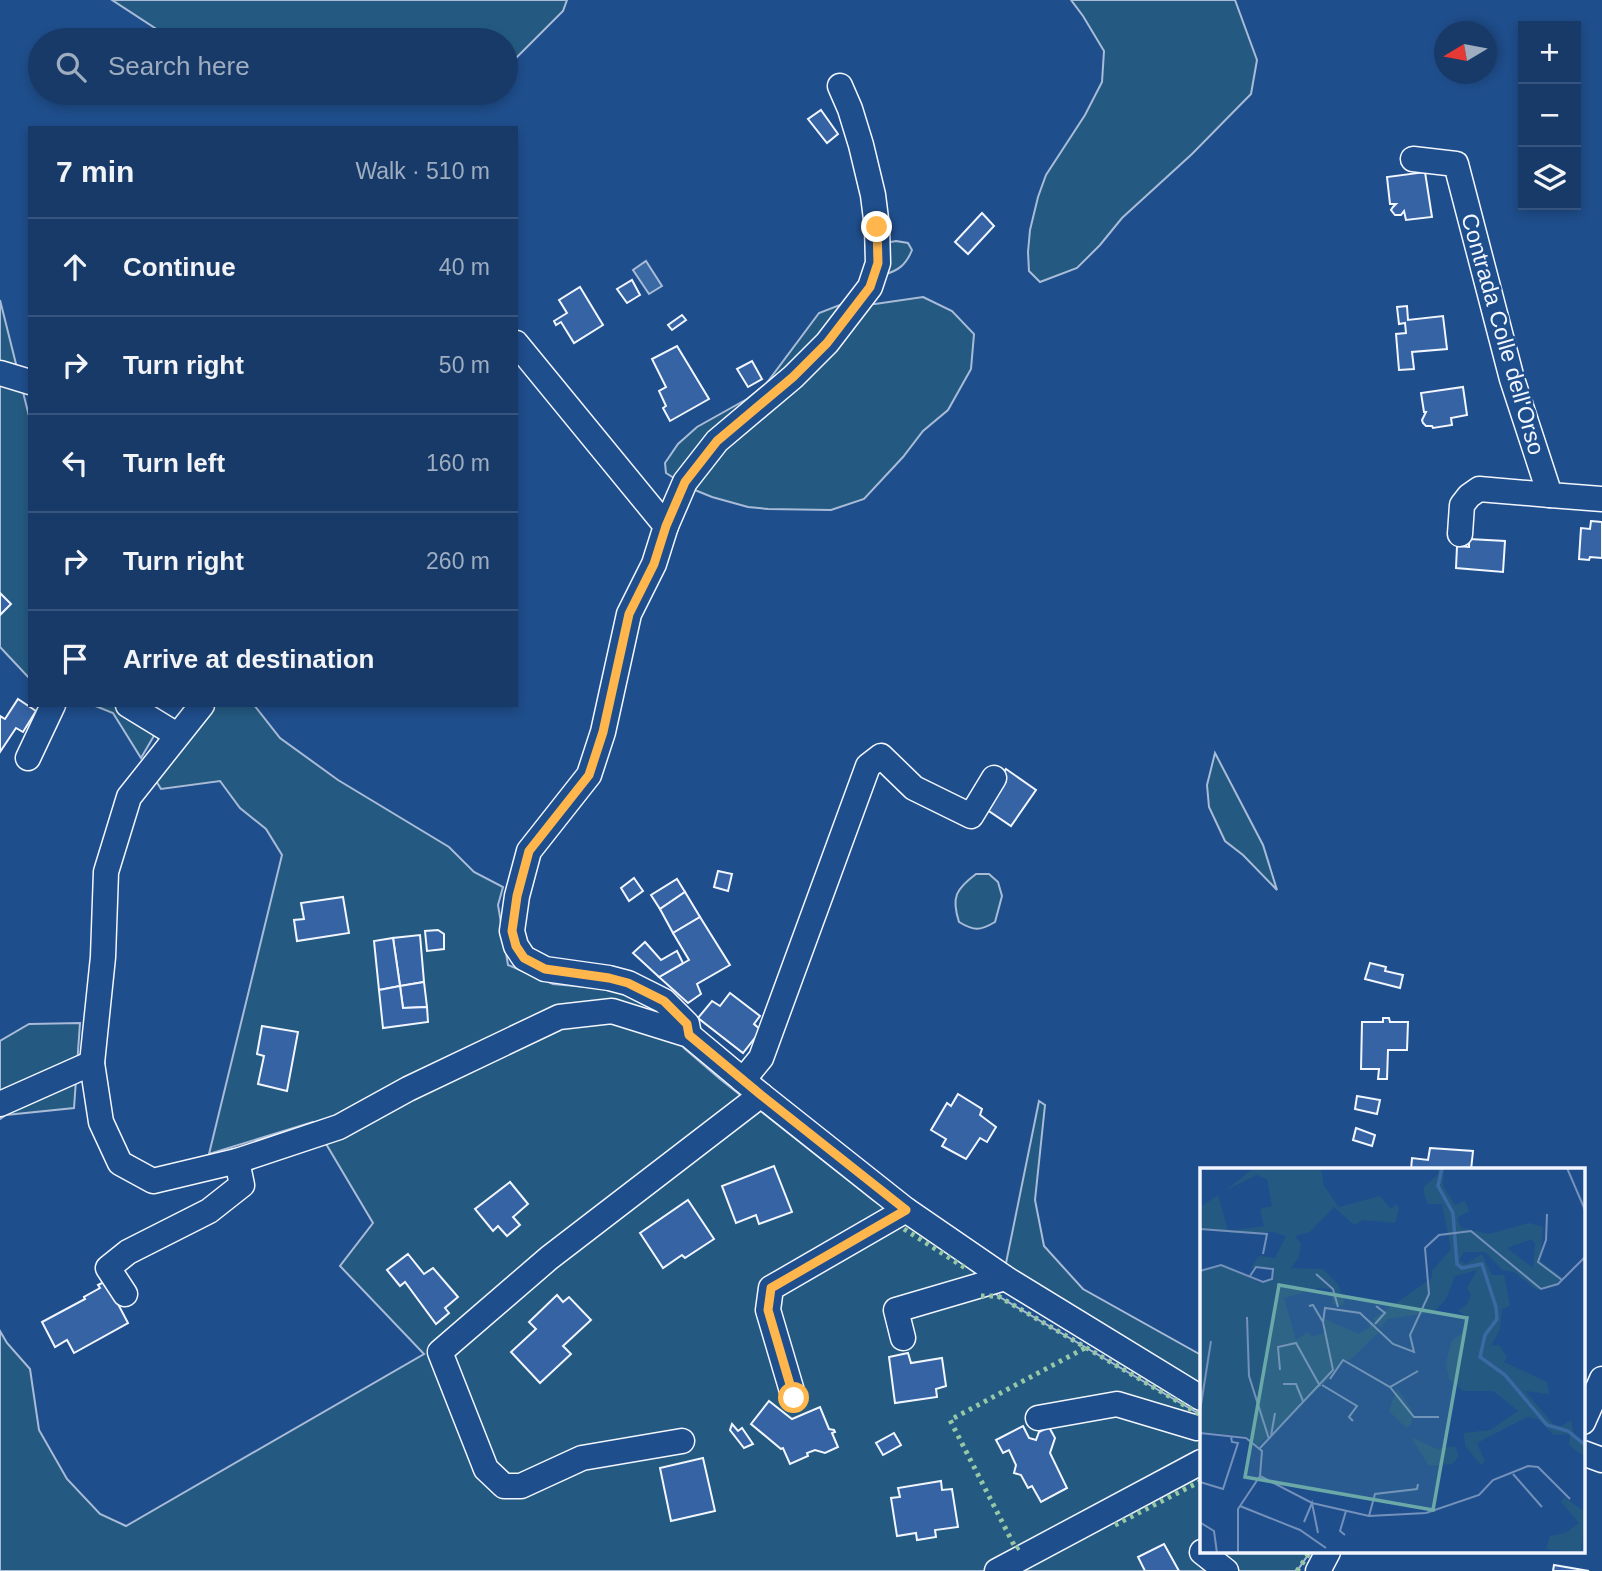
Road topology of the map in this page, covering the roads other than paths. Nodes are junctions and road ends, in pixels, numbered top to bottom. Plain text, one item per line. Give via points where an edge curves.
1 (840, 86) dead end
2 (1413, 159) dead end
3 (518, 345) edge
4 (0, 373) edge
5 (28, 381) edge
6 (1550, 495) junction
7 (1602, 499) edge
8 (666, 526) junction
9 (1460, 534) dead end
10 (52, 707) edge
11 (131, 707) edge
12 (200, 707) edge
13 (177, 735) junction
14 (27, 758) dead end
15 (994, 778) dead end
16 (689, 1035) junction
17 (92, 1063) junction
18 (752, 1088) junction
19 (0, 1104) edge
20 (237, 1161) junction
21 (906, 1210) junction
22 (1005, 1278) junction
23 (125, 1294) dead end
24 (903, 1338) dead end
25 (1602, 1379) edge
26 (1200, 1397) edge
27 (794, 1398) dead end
28 (1038, 1418) dead end
29 (1584, 1420) edge
30 (1200, 1427) edge
31 (682, 1441) dead end
32 (1584, 1453) edge
33 (1602, 1460) edge
34 (1200, 1463) edge
35 (1205, 1554) edge
36 (1327, 1554) edge
37 (1033, 1563) edge
38 (997, 1571) edge
39 (1226, 1571) edge
40 (1318, 1571) edge

1 - 8 street via 873,195 878,263 870,287 827,343 717,441 685,482
2 - 6 street, Contrada Colle dell'Orso via 1456,164 1512,379
3 - 8 street
4 - 5 street
6 - 7 street
6 - 9 street via 1479,489 1462,505
8 - 16 street via 654,564 629,614 589,775 529,851 512,931 524,958 545,969 628,983 664,1001 687,1024
10 - 14 street
11 - 13 street
12 - 13 street
13 - 17 street via 129,797 106,872
15 - 18 street via 971,816 914,788 881,756 868,766
16 - 18 street
16 - 20 street via 612,1012 559,1017 408,1088 339,1128
17 - 19 street
17 - 20 street via 101,1122 120,1163 153,1181
18 - 21 street
18 - 31 street via 440,1352 486,1469 504,1486 521,1486 582,1458
20 - 23 street via 242,1185 209,1211 128,1252 108,1268
21 - 22 street
21 - 27 street via 771,1288 768,1310
22 - 24 street via 896,1310
22 - 26 street
25 - 29 street
28 - 30 street via 1117,1404
32 - 33 street
34 - 37 street
35 - 39 street
36 - 40 street
37 - 38 street

